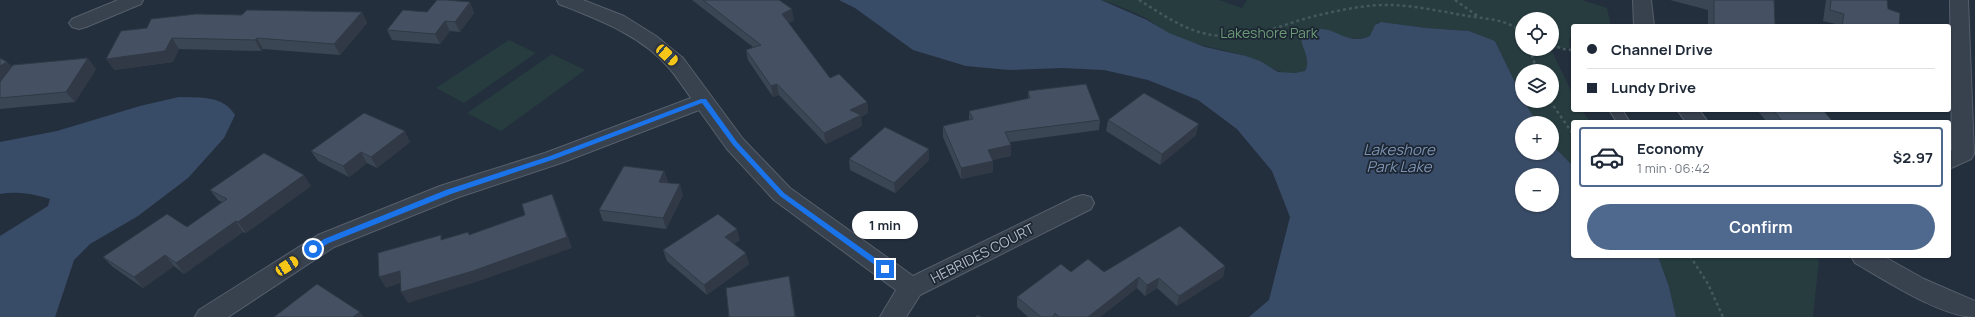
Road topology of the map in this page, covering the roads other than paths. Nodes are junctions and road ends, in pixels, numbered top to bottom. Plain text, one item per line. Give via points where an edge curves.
1 (134, 0) edge
2 (566, 0) edge
3 (1642, 0) edge
4 (1959, 0) edge
5 (79, 23) dead end
6 (1644, 24) edge
7 (703, 101) junction
8 (1951, 160) edge
9 (1083, 203) dead end
10 (1866, 258) edge
11 (911, 288) junction
12 (1975, 312) edge
13 (208, 317) edge
14 (893, 317) edge

1 - 5 street
2 - 7 street via 617,20 649,40 676,63
3 - 6 street
4 - 8 street via 1963,154
7 - 11 street via 735,144 782,194
7 - 13 street via 552,158 448,192 326,241
9 - 11 street, HEBRIDES COURT
10 - 12 street via 1915,286
11 - 14 street

